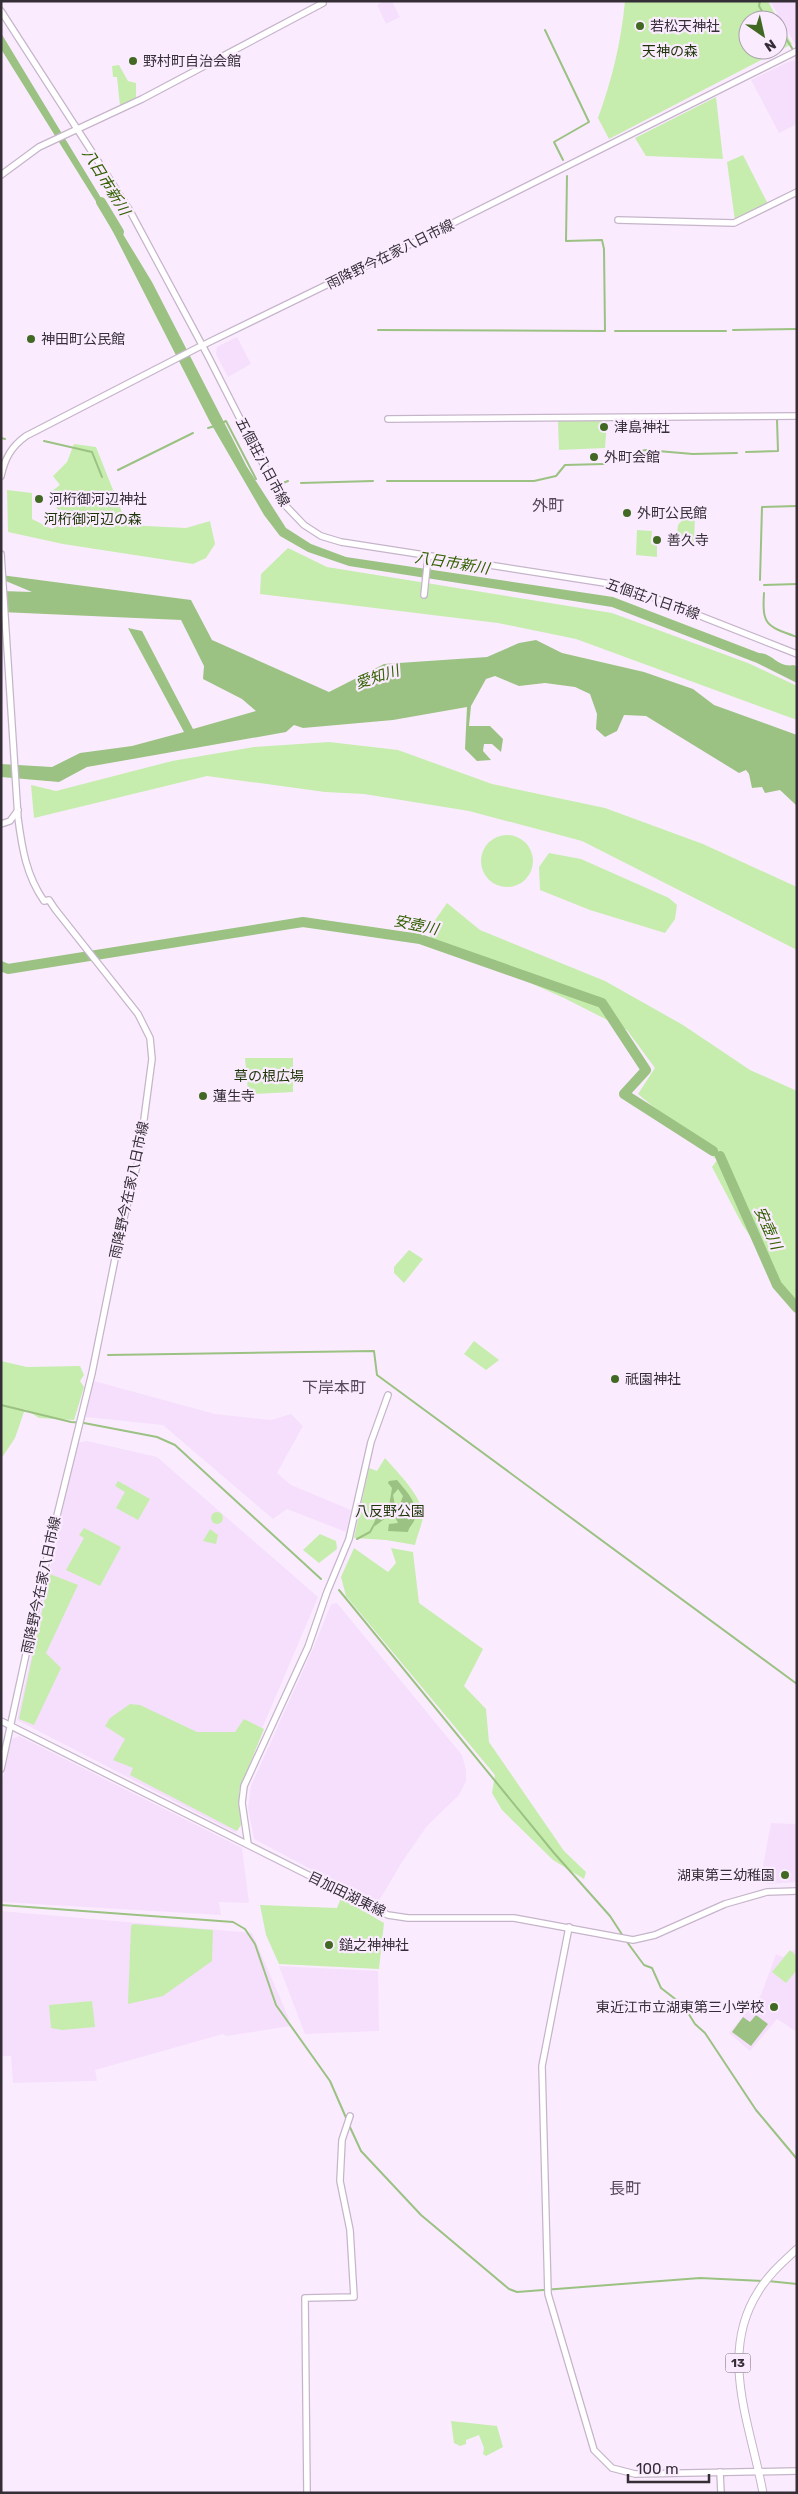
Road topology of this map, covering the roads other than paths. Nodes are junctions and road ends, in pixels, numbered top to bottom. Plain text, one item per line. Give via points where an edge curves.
1 (323, 3) dead end
2 (1, 11) edge
3 (797, 51) edge
4 (77, 130) junction
5 (1, 175) edge
6 (797, 192) edge
7 (618, 220) dead end
8 (199, 346) junction
9 (797, 416) edge
10 (388, 418) dead end
11 (1, 476) edge
12 (1, 554) edge
13 (428, 559) junction
14 (424, 592) dead end
15 (797, 654) edge
16 (18, 810) junction
17 (1, 824) edge
18 (388, 1395) dead end
19 (1, 1721) edge
20 (11, 1725) junction
21 (1, 1769) edge
22 (248, 1844) junction
23 (797, 1891) edge
24 (568, 1927) junction
25 (350, 2116) dead end
26 (797, 2249) edge
27 (758, 2470) junction
28 (797, 2470) edge
29 (720, 2472) junction
30 (307, 2493) edge
31 (721, 2493) edge
32 (763, 2493) edge

1 - 4 main road
2 - 4 main road, 五個荘八日市線
3 - 8 main road, 雨降野今在家八日市線 via 432,234
4 - 5 main road via 39,147
4 - 8 main road, 五個荘八日市線 via 130,211
6 - 7 main road via 734,223
8 - 11 main road, 雨降野今在家八日市線 via 26,436 4,461
8 - 13 main road, 五個荘八日市線 via 275,489 294,516 321,536
9 - 10 main road
12 - 16 main road, 雨降野今在家八日市線
13 - 14 main road
13 - 15 main road, 五個荘八日市線 via 495,565 624,586
16 - 17 main road via 10,821
16 - 20 main road, 雨降野今在家八日市線 via 22,847 32,884 138,1014 150,1038 152,1059 139,1157
18 - 22 main road via 371,1442 349,1539 308,1647 244,1786 242,1803
19 - 20 main road, 目加田湖東線
20 - 21 main road, 雨降野今在家八日市線
20 - 22 main road, 目加田湖東線
22 - 24 main road, 目加田湖東線 via 388,1915 408,1918 514,1918
23 - 24 main road, 目加田湖東線 via 767,1892 725,1904 655,1935 633,1940
24 - 29 main road via 542,2066 548,2294 594,2450 603,2461 612,2468 635,2474
25 - 30 main road via 340,2158 340,2181 350,2230 354,2297 306,2298
26 - 27 main road, 13 via 757,2293 738,2343 740,2388
27 - 28 main road
27 - 29 main road
27 - 32 main road, 13
29 - 31 main road

